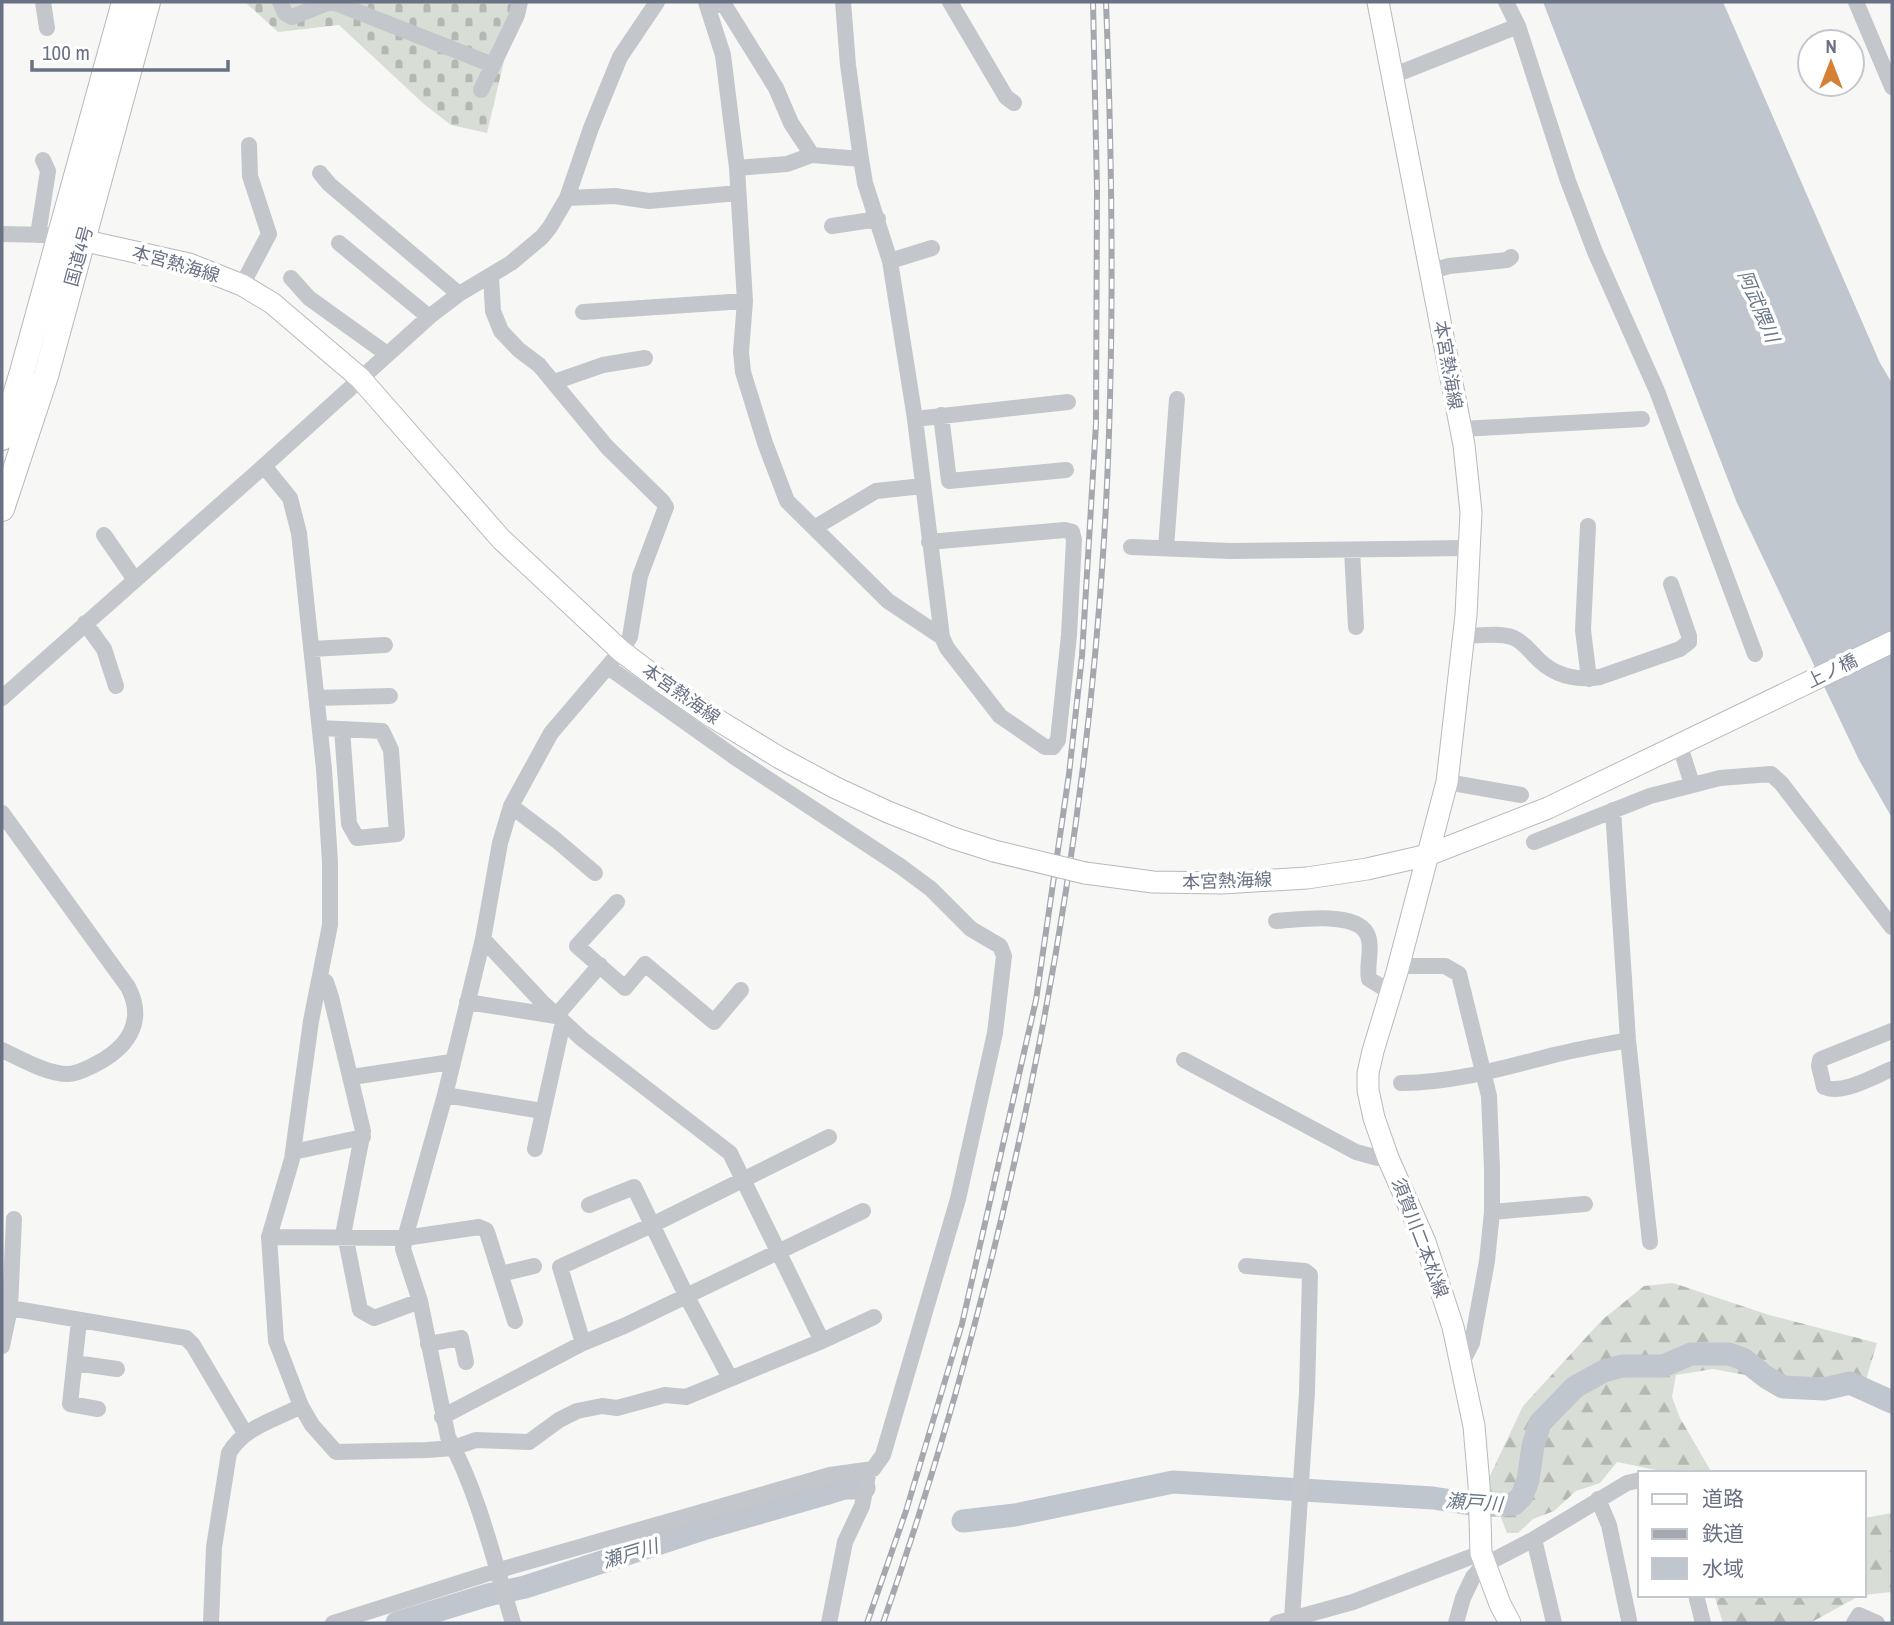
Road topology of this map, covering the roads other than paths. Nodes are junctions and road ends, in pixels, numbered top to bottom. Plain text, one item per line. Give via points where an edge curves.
1 (43, 2) edge
2 (124, 2) edge
3 (148, 2) edge
4 (280, 2) edge
5 (331, 2) edge
6 (520, 2) edge
7 (657, 2) edge
8 (706, 2) edge
9 (712, 2) edge
10 (844, 2) edge
11 (950, 2) edge
12 (1378, 2) edge
13 (1506, 2) edge
14 (1856, 2) edge
15 (1518, 26) junction
16 (47, 28) dead end
17 (493, 65) junction
18 (1392, 76) junction
19 (1892, 88) edge
20 (481, 90) dead end
21 (1014, 103) dead end
22 (248, 145) dead end
23 (812, 155) junction
24 (861, 159) junction
25 (43, 160) dead end
26 (737, 167) junction
27 (320, 173) dead end
28 (737, 193) junction
29 (567, 198) junction
30 (878, 219) junction
31 (832, 226) dead end
32 (2, 234) edge
33 (60, 236) junction
34 (339, 243) dead end
35 (932, 248) dead end
36 (1511, 257) dead end
37 (890, 261) junction
38 (1432, 271) junction
39 (491, 277) junction
40 (291, 278) dead end
41 (242, 285) junction
42 (459, 294) junction
43 (745, 301) junction
44 (583, 312) dead end
45 (429, 317) junction
46 (387, 354) junction
47 (645, 358) dead end
48 (360, 378) junction
49 (554, 382) junction
50 (1177, 399) dead end
51 (1068, 402) dead end
52 (941, 415) junction
53 (915, 419) junction
54 (1642, 419) dead end
55 (1461, 429) junction
56 (2, 438) edge
57 (264, 466) junction
58 (1066, 470) dead end
59 (923, 486) junction
60 (2, 509) edge
61 (1588, 526) dead end
62 (814, 528) junction
63 (104, 535) dead end
64 (929, 542) junction
65 (1131, 547) dead end
66 (1166, 548) junction
67 (1469, 548) junction
68 (1352, 550) junction
69 (135, 580) junction
70 (1671, 584) dead end
71 (85, 624) junction
72 (1356, 627) dead end
73 (1464, 636) junction
74 (942, 637) junction
75 (1892, 642) edge
76 (385, 645) dead end
77 (312, 649) junction
78 (1755, 654) dead end
79 (614, 659) junction
80 (1589, 679) junction
81 (116, 686) dead end
82 (390, 696) dead end
83 (2, 698) edge
84 (317, 698) junction
85 (1772, 700) joint
86 (320, 728) junction
87 (342, 729) junction
88 (1679, 743) junction
89 (1447, 782) junction
90 (1692, 784) junction
91 (1521, 795) dead end
92 (511, 806) junction
93 (1613, 810) junction
94 (2, 813) edge
95 (1534, 842) dead end
96 (1428, 855) junction
97 (595, 873) dead end
98 (617, 902) dead end
99 (1276, 921) dead end
100 (1892, 927) edge
101 (483, 939) junction
102 (600, 965) junction
103 (1398, 966) junction
104 (321, 978) junction
105 (741, 990) dead end
106 (1390, 992) junction
107 (467, 1002) junction
108 (560, 1019) junction
109 (1892, 1031) edge
110 (1628, 1040) junction
111 (2, 1050) edge
112 (1184, 1060) dead end
113 (451, 1062) junction
114 (1892, 1069) edge
115 (1485, 1074) junction
116 (352, 1077) junction
117 (1401, 1083) dead end
118 (445, 1094) junction
119 (542, 1111) junction
120 (363, 1137) junction
121 (829, 1137) dead end
122 (535, 1149) dead end
123 (293, 1152) junction
124 (1388, 1158) junction
125 (745, 1180) junction
126 (1584, 1204) dead end
127 (589, 1205) dead end
128 (863, 1211) dead end
129 (1492, 1212) junction
130 (14, 1219) dead end
131 (652, 1226) junction
132 (344, 1236) junction
133 (269, 1237) junction
134 (405, 1238) junction
135 (1650, 1242) dead end
136 (780, 1250) junction
137 (534, 1266) dead end
138 (1246, 1266) dead end
139 (501, 1274) junction
140 (686, 1295) junction
141 (420, 1301) junction
142 (10, 1308) junction
143 (874, 1317) dead end
144 (79, 1321) junction
145 (514, 1321) dead end
146 (822, 1341) junction
147 (583, 1343) junction
148 (428, 1345) junction
149 (2, 1346) edge
150 (1462, 1362) junction
151 (75, 1363) junction
152 (466, 1363) dead end
153 (117, 1368) dead end
154 (730, 1378) junction
155 (301, 1406) junction
156 (98, 1409) dead end
157 (442, 1417) junction
158 (245, 1433) junction
159 (453, 1448) junction
160 (869, 1470) junction
161 (1638, 1480) edge
162 (1598, 1499) junction
163 (1534, 1539) junction
164 (1482, 1552) junction
165 (498, 1575) junction
166 (1696, 1597) edge
167 (1285, 1621) edge
168 (1629, 1622) edge
169 (211, 1623) edge
170 (333, 1623) edge
171 (513, 1623) edge
172 (830, 1623) edge
173 (1456, 1623) edge
174 (1510, 1623) edge
175 (1554, 1623) edge
176 (1612, 1623) edge
177 (1703, 1623) edge
178 (1854, 1623) edge
179 (1877, 1623) edge

1 - 16 street
2 - 33 highway, 国道4号
3 - 33 highway, 国道4号
4 - 5 street via 292,17
5 - 17 street
6 - 17 street
7 - 29 street via 620,57
8 - 26 street via 723,55
9 - 23 street via 725,6
10 - 24 street
11 - 21 street via 1006,97
12 - 18 main road, 本宮熱海線
13 - 15 street
14 - 19 street
15 - 18 street
15 - 78 street via 1595,252 1657,391
17 - 20 street
18 - 38 main road, 本宮熱海線
22 - 41 street via 250,176 269,234
23 - 24 street
23 - 26 street via 787,164
24 - 30 street
25 - 33 street
26 - 28 street
27 - 42 street
28 - 29 street via 649,201 615,195
28 - 43 street
29 - 39 street via 542,237
30 - 31 street
30 - 37 street
32 - 33 street
33 - 41 main road, 本宮熱海線 via 189,264
33 - 56 highway, 国道4号
33 - 60 highway, 国道4号 via 46,376
34 - 45 street
35 - 37 street
36 - 38 street
37 - 53 street
38 - 55 main road, 本宮熱海線
39 - 42 street
39 - 49 street via 496,323
40 - 46 street via 309,298
41 - 48 main road, 本宮熱海線 via 272,303
42 - 45 street
43 - 44 street
43 - 62 street via 741,352 746,388 787,501
45 - 46 street
46 - 48 street
47 - 49 street via 603,365
48 - 57 street
48 - 79 main road, 本宮熱海線 via 500,539
49 - 79 street via 607,447 666,507 640,576 630,637
50 - 66 street
51 - 52 street
52 - 53 street
52 - 58 street via 949,481
53 - 59 street
54 - 55 street
55 - 67 main road, 本宮熱海線 via 1469,488
57 - 69 street
57 - 77 street via 290,498 299,533
59 - 62 street via 876,491
59 - 64 street
61 - 80 street via 1583,617
62 - 74 street via 888,601
63 - 69 street
64 - 74 street
64 - 74 street via 1072,532 1069,635 1055,745 1045,747 1000,716
65 - 66 street
66 - 68 street
67 - 68 street
67 - 73 main road, 本宮熱海線
68 - 72 street
69 - 71 street
70 - 80 street via 1689,642 1669,654
71 - 81 street via 104,649
71 - 83 street
73 - 80 street via 1513,637 1552,670
73 - 89 main road, 本宮熱海線
75 - 85 main road, 上ノ橋
76 - 77 street
77 - 84 street
79 - 92 street via 551,733
79 - 96 main road, 本宮熱海線, bridge via 791,764 888,812 994,851 1085,873 1153,882 1222,883 1338,874
79 - 160 street via 736,758 900,866 1003,951 995,1033 958,1199 883,1455
82 - 84 street
84 - 86 street
85 - 88 main road, 本宮熱海線
86 - 87 street
86 - 104 street via 330,862 330,925
87 - 87 street via 382,731 391,750 397,834 357,838 349,824
88 - 90 street
88 - 96 main road, 本宮熱海線 via 1548,808
89 - 91 street
89 - 96 main road, 本宮熱海線
90 - 93 street
90 - 100 street via 1766,774 1776,777
92 - 97 street
92 - 101 street
93 - 95 street
93 - 110 street
94 - 111 street via 128,987 135,1005 128,1039 117,1052 93,1066 66,1074
96 - 103 main road, 須賀川二本松線
98 - 102 street via 578,946
99 - 106 street via 1330,918 1359,925 1369,938 1369,979
101 - 107 street
101 - 108 street
102 - 105 street via 625,988 645,964 713,1022
102 - 108 street
103 - 106 main road, 須賀川二本松線
103 - 115 street via 1445,966 1459,974
104 - 116 street via 331,997
104 - 123 street
106 - 124 main road, 須賀川二本松線 via 1368,1073 1370,1102
107 - 108 street
107 - 113 street
108 - 119 street
108 - 125 street via 730,1153
109 - 114 street via 1824,1058 1819,1066 1824,1087 1830,1090
110 - 115 street
110 - 135 street
112 - 124 street via 1356,1152
113 - 116 street
113 - 118 street
115 - 117 street
115 - 129 street
116 - 120 street
118 - 119 street
118 - 134 street
119 - 122 street
120 - 123 street
120 - 132 street
121 - 125 street
123 - 133 street
124 - 150 main road, 須賀川二本松線 via 1425,1241
125 - 131 street
125 - 136 street
126 - 129 street
127 - 131 street via 634,1187
128 - 136 street
129 - 150 street via 1478,1320
130 - 142 street
131 - 140 street
131 - 147 street via 560,1267
132 - 133 street
132 - 134 street
132 - 141 street via 360,1310 374,1318
133 - 155 street via 276,1341
134 - 139 street via 479,1227 486,1230
134 - 141 street via 403,1249
136 - 140 street
136 - 146 street
137 - 139 street
138 - 167 street via 1310,1275 1302,1482
139 - 145 street
140 - 147 street
140 - 154 street
141 - 148 street
142 - 144 street
142 - 149 street
143 - 146 street
144 - 151 street
144 - 158 street via 186,1338
146 - 154 street
147 - 157 street
148 - 152 street via 461,1338
148 - 157 street
150 - 164 main road, 須賀川二本松線 via 1474,1426
151 - 153 street
151 - 156 street via 70,1404
154 - 159 street via 686,1396 665,1395 617,1408 577,1411 529,1442 476,1440
155 - 158 street
155 - 159 street via 337,1452
157 - 159 street
158 - 169 street via 229,1453 214,1547
159 - 165 street
160 - 165 street via 830,1475
160 - 172 street via 862,1506 845,1542
161 - 162 street
162 - 163 street
162 - 168 street via 1609,1525
163 - 164 street
163 - 175 street
164 - 167 street via 1353,1602
164 - 173 street
164 - 174 main road, 須賀川二本松線
165 - 170 street
165 - 171 street
166 - 177 street
168 - 176 street
178 - 179 street via 1859,1615

